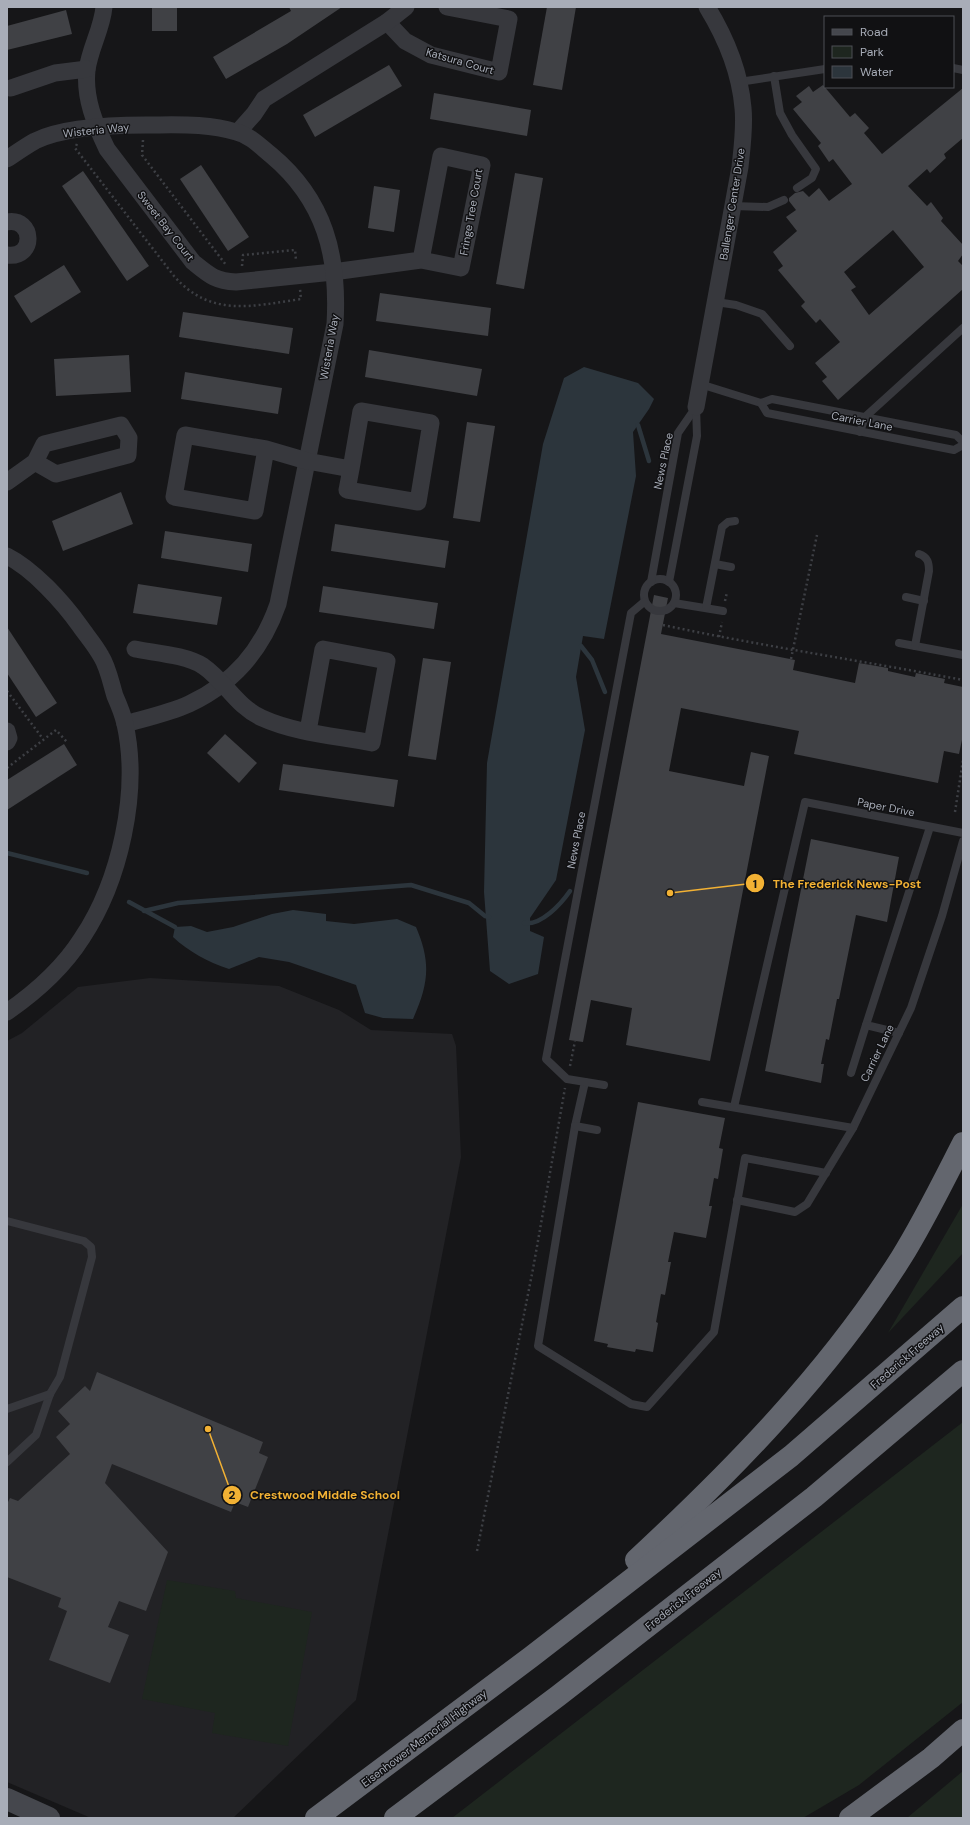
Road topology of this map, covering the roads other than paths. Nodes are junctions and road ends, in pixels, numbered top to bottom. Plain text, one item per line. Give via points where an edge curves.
1 (104, 7) edge
2 (406, 7) edge
3 (447, 7) edge
4 (707, 7) edge
5 (387, 22) junction
6 (88, 69) junction
7 (824, 69) edge
8 (774, 76) junction
9 (739, 82) junction
10 (12, 88) dead end
11 (97, 128) junction
12 (238, 132) junction
13 (7, 159) edge
14 (798, 188) dead end
15 (784, 200) dead end
16 (733, 206) junction
17 (7, 222) edge
18 (7, 255) edge
19 (421, 260) junction
20 (333, 272) junction
21 (716, 302) junction
22 (963, 328) edge
23 (790, 346) dead end
24 (700, 384) junction
25 (761, 403) junction
26 (696, 406) junction
27 (865, 417) junction
28 (860, 432) junction
29 (963, 444) edge
30 (266, 449) junction
31 (307, 461) junction
32 (35, 462) junction
33 (351, 469) junction
34 (7, 482) edge
35 (735, 521) dead end
36 (919, 554) dead end
37 (7, 556) edge
38 (715, 564) junction
39 (731, 567) dead end
40 (651, 582) junction
41 (669, 582) junction
42 (906, 597) dead end
43 (924, 601) junction
44 (644, 602) junction
45 (674, 603) junction
46 (706, 608) junction
47 (724, 612) dead end
48 (899, 643) dead end
49 (915, 646) junction
50 (135, 649) dead end
51 (963, 655) edge
52 (223, 684) junction
53 (125, 724) junction
54 (7, 731) edge
55 (308, 731) junction
56 (7, 742) edge
57 (930, 827) junction
58 (963, 833) edge
59 (963, 841) edge
60 (7, 1012) edge
61 (866, 1025) junction
62 (899, 1033) junction
63 (851, 1073) dead end
64 (585, 1082) junction
65 (604, 1085) dead end
66 (702, 1102) dead end
67 (734, 1107) junction
68 (575, 1126) junction
69 (853, 1128) junction
70 (597, 1130) dead end
71 (963, 1143) edge
72 (826, 1173) junction
73 (737, 1200) junction
74 (10, 1221) edge
75 (963, 1307) edge
76 (963, 1371) edge
77 (50, 1394) junction
78 (7, 1409) edge
79 (7, 1462) edge
80 (531, 1657) junction
81 (963, 1730) edge
82 (7, 1800) edge
83 (49, 1818) edge
84 (316, 1818) edge
85 (396, 1818) edge
86 (850, 1818) edge

1 - 6 street
2 - 5 street
3 - 5 street, Katsura Court via 509,19 499,72 431,55 404,41
4 - 9 street, Ballenger Center Drive via 720,28
5 - 12 street via 264,99
6 - 10 street via 55,73
6 - 11 street, Sweet Bay Court via 91,112
7 - 8 lane
8 - 9 lane
8 - 14 lane via 780,113 816,169 812,178
9 - 16 street, Ballenger Center Drive via 743,109 743,137
11 - 12 street, Wisteria Way via 124,125 184,125 223,128
11 - 13 street, Wisteria Way via 53,134 35,141
11 - 20 street, Sweet Bay Court via 112,156 193,262 210,276 222,281 236,282
12 - 20 street, Wisteria Way via 256,142 291,173 309,197 322,220
15 - 16 lane via 768,207
16 - 21 street, Ballenger Center Drive
17 - 18 street via 13,221 22,225 28,233 28,243 23,252 14,256
19 - 19 street, Fringe Tree Court via 461,268 482,164 441,156
19 - 20 street, Fringe Tree Court
20 - 31 street, Wisteria Way via 335,324
21 - 23 lane via 736,305 762,314
21 - 24 street, Ballenger Center Drive
22 - 27 lane
24 - 25 lane, Carrier Lane
24 - 26 street, Ballenger Center Drive
25 - 27 lane, Carrier Lane via 772,399
25 - 28 lane, Carrier Lane via 767,413
26 - 40 lane, News Place via 678,433
26 - 41 lane via 697,436
27 - 28 lane
27 - 29 lane, Carrier Lane via 956,435
28 - 29 lane, Carrier Lane via 954,450
30 - 30 street via 185,434 174,497 255,511
30 - 31 street
31 - 33 street
31 - 52 street, Wisteria Way via 278,604 271,624 255,651 237,673
32 - 32 street via 44,444 121,425 129,438 128,456 56,474
32 - 34 street
33 - 33 street via 347,490 418,502 432,423 361,410
35 - 38 lane via 728,522 722,527
36 - 43 lane via 925,556 929,563
37 - 53 street via 21,562 68,609 102,657
38 - 39 lane
38 - 46 lane
40 - 41 lane via 657,579
40 - 44 lane via 643,594
41 - 45 lane via 676,595
42 - 43 lane
43 - 49 lane
44 - 45 lane via 649,608 663,612
44 - 64 lane, News Place via 631,613 546,1059 567,1079
45 - 46 lane
46 - 47 lane
48 - 49 lane
49 - 51 lane
50 - 52 street via 188,659 202,666
52 - 53 street, Wisteria Way via 190,703
52 - 55 street via 244,706 261,718
53 - 60 street via 130,768 128,813 114,874 82,939 56,971 32,994
54 - 56 street
55 - 55 street via 372,743 387,661 323,649
57 - 58 lane, Paper Drive
57 - 61 lane
57 - 67 lane, Paper Drive via 805,802
59 - 62 lane, Carrier Lane via 942,916 911,1008
61 - 62 lane
61 - 63 lane
62 - 69 lane, Carrier Lane
64 - 65 lane
64 - 68 lane
66 - 67 lane
67 - 69 lane
68 - 70 lane
68 - 73 lane via 538,1346 631,1404 647,1407 714,1332
69 - 72 lane, Carrier Lane
71 - 80 highway via 938,1194 900,1258 854,1326 802,1390 751,1449
72 - 73 lane, Carrier Lane via 807,1204 795,1212
72 - 73 lane via 745,1158
74 - 77 lane via 84,1241 91,1247 92,1257 60,1377
75 - 80 highway, Frederick Freeway via 791,1456
76 - 85 highway, Frederick Freeway via 814,1497
77 - 78 lane
77 - 79 lane via 36,1435
80 - 84 highway, Eisenhower Memorial Highway
81 - 86 highway
82 - 83 main road

